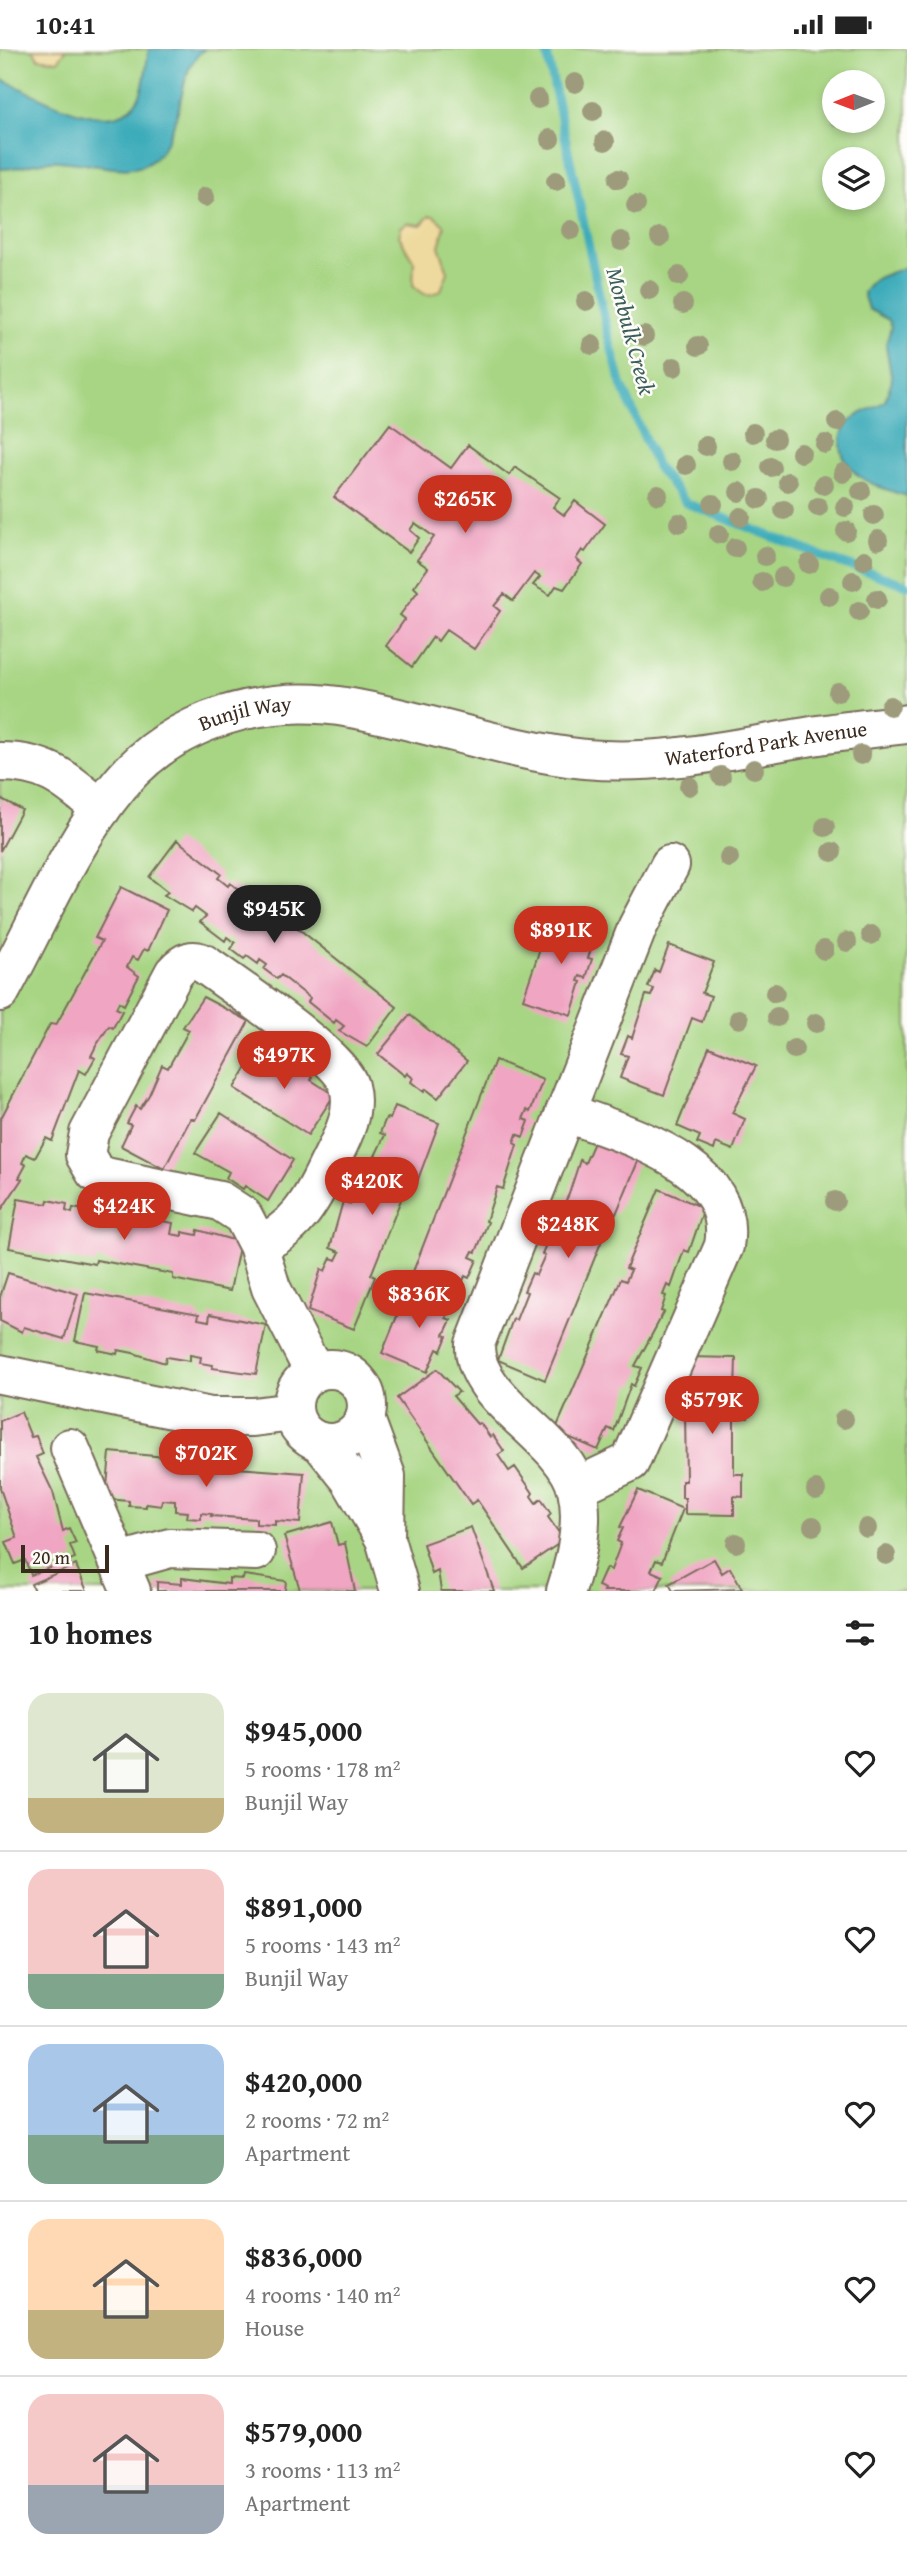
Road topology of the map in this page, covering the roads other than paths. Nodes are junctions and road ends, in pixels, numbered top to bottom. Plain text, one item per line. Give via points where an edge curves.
1 (907, 724) edge
2 (626, 761) joint
3 (0, 762) edge
4 (101, 809) junction
5 (670, 865) dead end
6 (0, 992) edge
7 (565, 1112) junction
8 (258, 1245) junction
9 (314, 1372) junction
10 (0, 1374) edge
11 (293, 1412) junction
12 (365, 1419) junction
13 (320, 1442) junction
14 (71, 1448) dead end
15 (577, 1487) junction
16 (385, 1539) junction
17 (256, 1551) dead end
18 (125, 1576) edge
19 (400, 1591) edge
20 (566, 1591) edge

1 - 2 street, Waterford Park Avenue via 701,756
2 - 4 street, Bunjil Way via 554,755 326,704 277,705 236,712 187,729 121,782
3 - 4 street via 51,769
4 - 6 street, Bunjil Way
5 - 7 street via 638,926
7 - 15 street via 478,1331 474,1359 485,1380 556,1454
7 - 15 street via 653,1146 687,1167 717,1195 726,1225 724,1246 630,1462
8 - 8 street via 285,1231 314,1196 347,1127 349,1087 335,1063 208,966 190,961 174,973 89,1133 85,1155 95,1172 106,1177 229,1204 243,1216
8 - 9 street via 271,1287
9 - 11 street via 297,1388
9 - 12 street via 339,1370 359,1383 365,1395
10 - 11 street via 211,1417
11 - 13 street via 302,1431
12 - 13 street via 342,1442
12 - 16 street via 386,1476
13 - 16 street via 350,1479
14 - 18 street
15 - 20 street via 578,1544
16 - 19 street
17 - 18 street via 170,1548 148,1552

